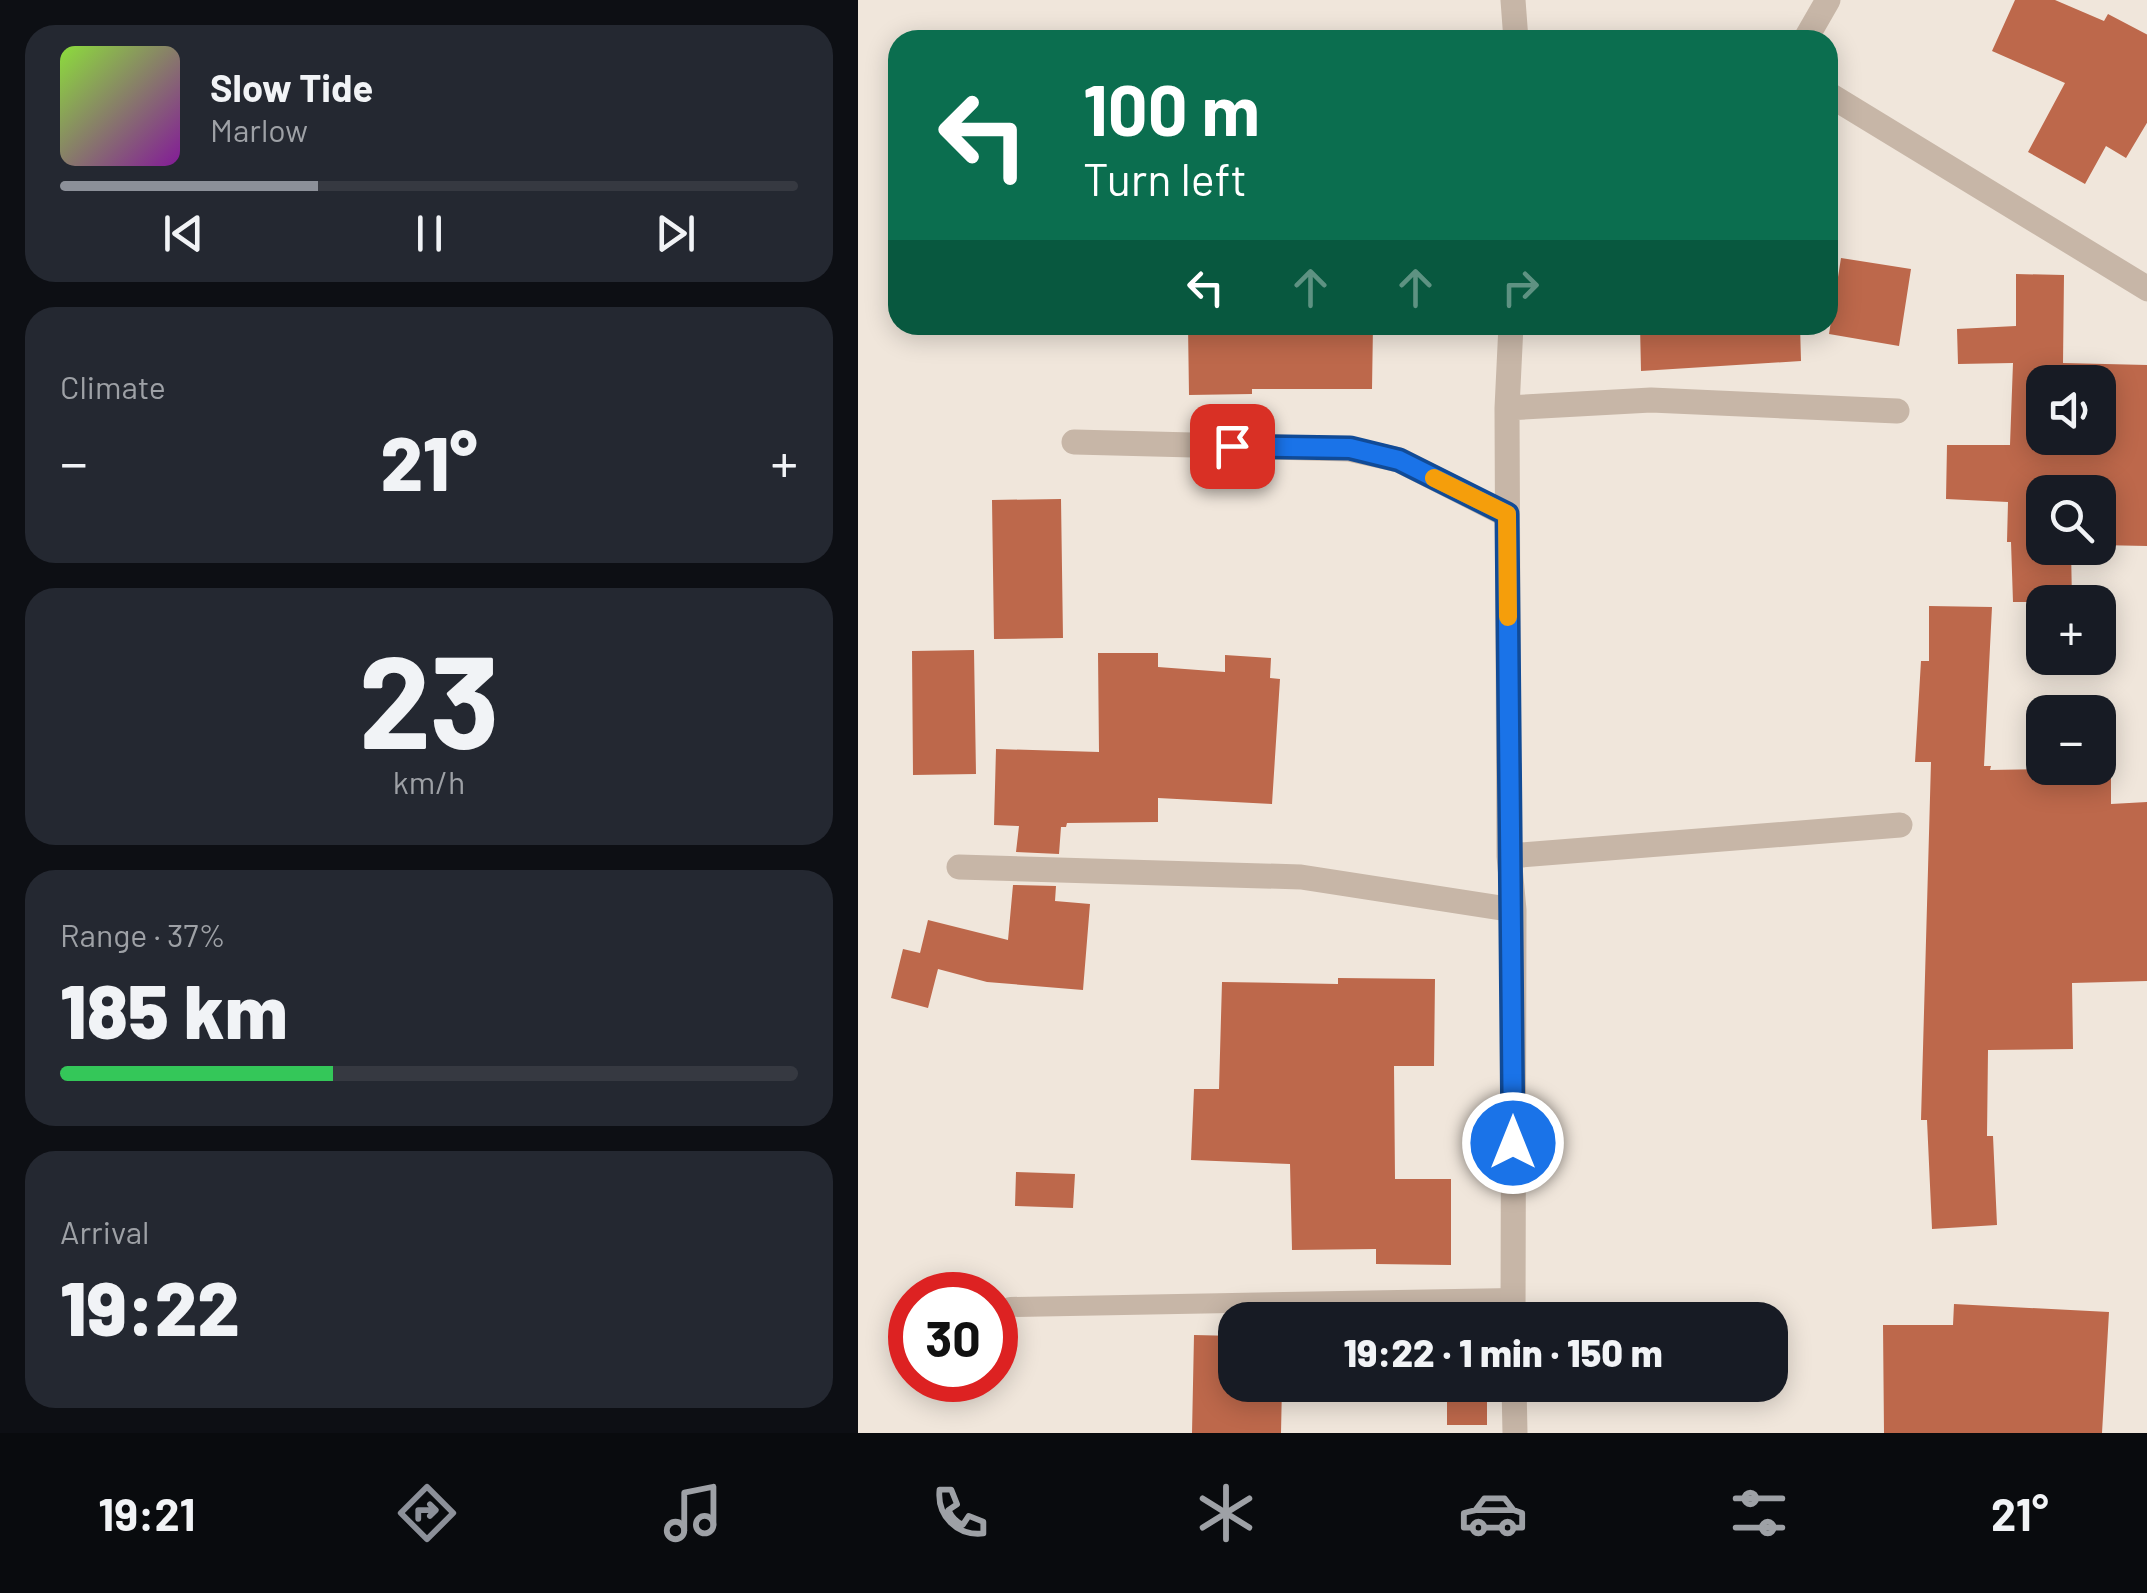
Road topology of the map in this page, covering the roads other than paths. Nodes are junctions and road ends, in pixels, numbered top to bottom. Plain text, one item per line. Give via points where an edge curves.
1 (1513, 0) edge
2 (1828, 0) edge
3 (1515, 30) edge
4 (1812, 30) edge
5 (1838, 100) edge
6 (2148, 289) edge
7 (1510, 335) edge
8 (1507, 408) junction
9 (1897, 411) dead end
10 (1074, 442) dead end
11 (1507, 514) junction
12 (1900, 825) dead end
13 (1509, 856) junction
14 (959, 867) dead end
15 (1514, 910) junction
16 (1513, 1302) edge
17 (1018, 1307) edge
18 (1218, 1308) edge
19 (1514, 1402) edge
20 (1515, 1433) edge

1 - 3 street
2 - 4 street
5 - 6 street
7 - 8 street
8 - 9 street via 1651,400
8 - 11 street
10 - 11 street via 1350,448 1399,460
11 - 13 street
12 - 13 street
13 - 15 street
14 - 15 street via 1301,877
15 - 16 street
17 - 18 lane
19 - 20 street

